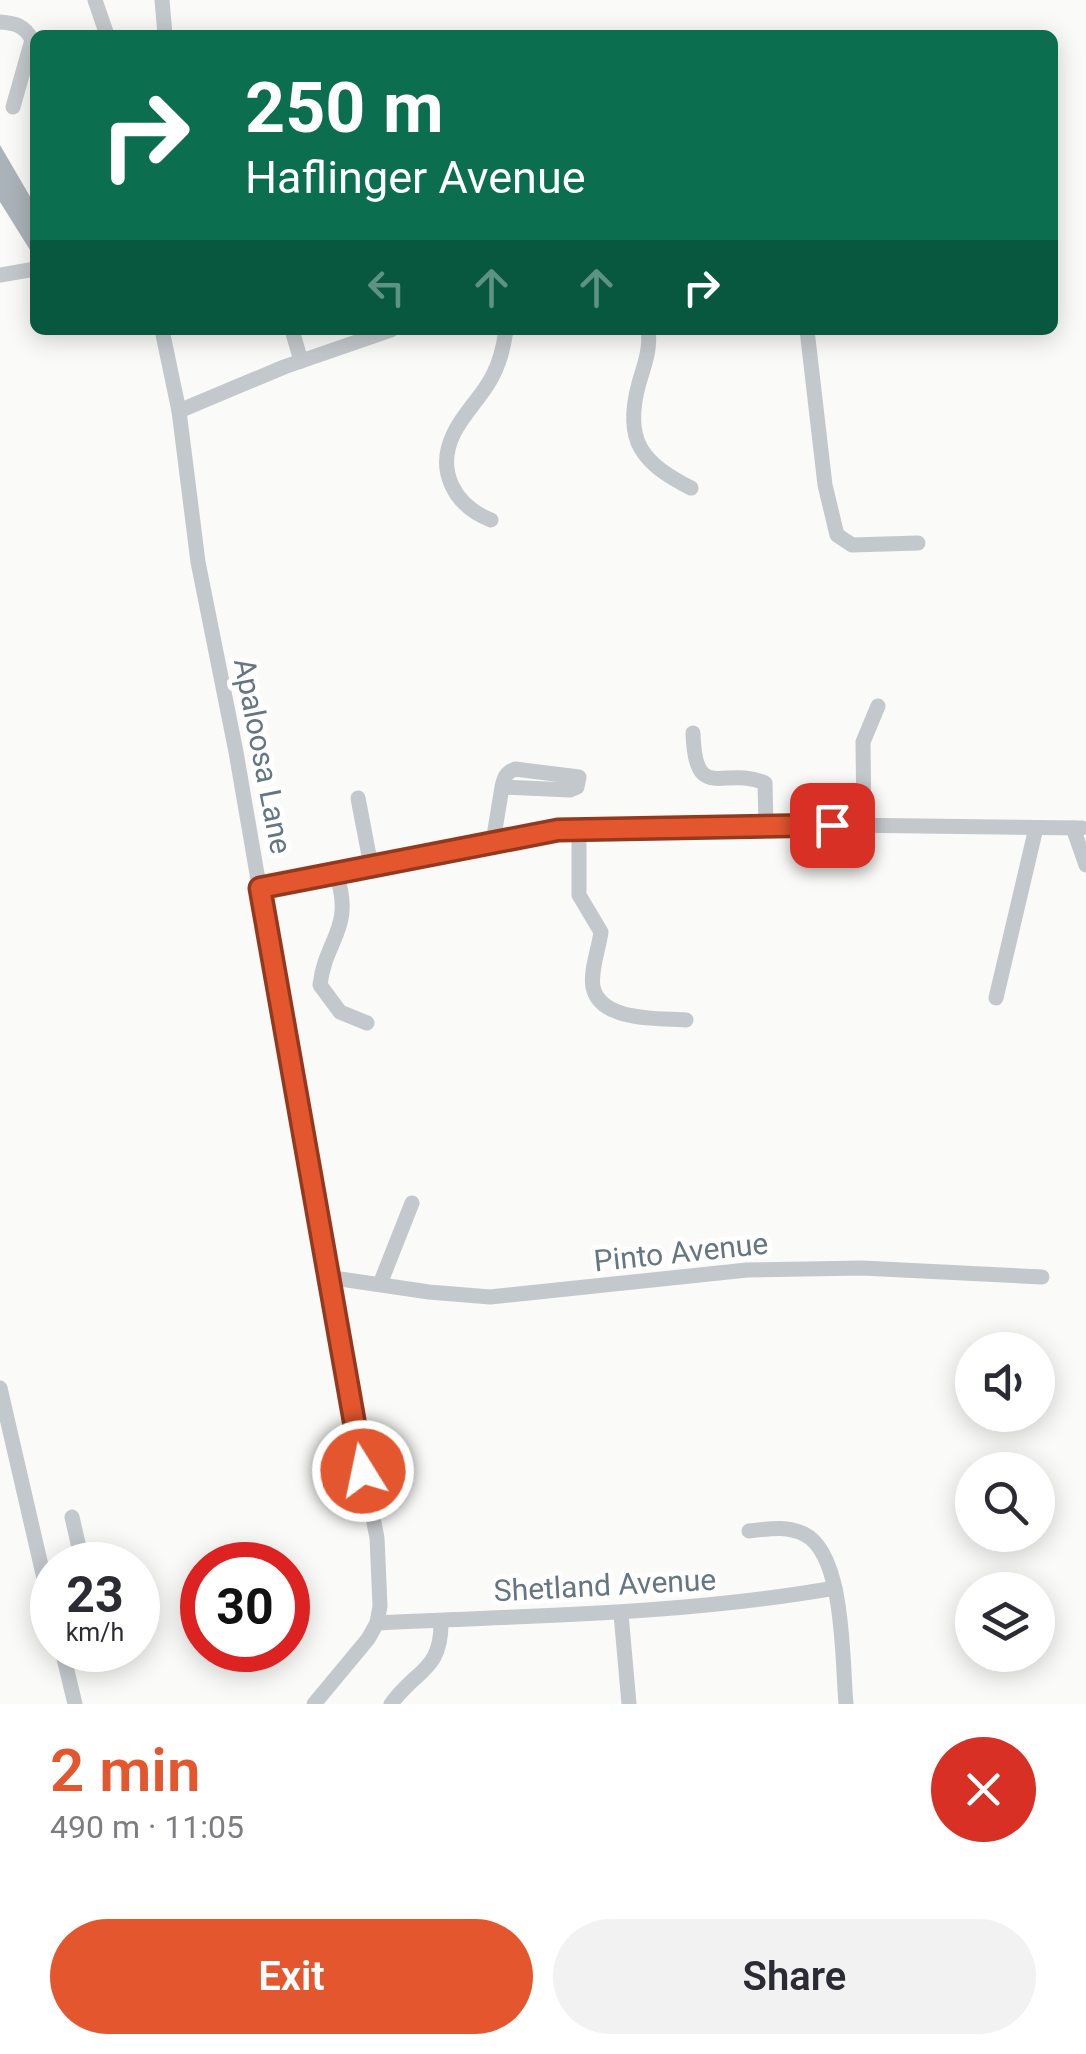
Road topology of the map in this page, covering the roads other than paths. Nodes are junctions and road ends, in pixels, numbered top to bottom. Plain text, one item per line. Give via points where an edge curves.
1 (95, 0) edge
2 (162, 0) edge
3 (0, 22) edge
4 (106, 30) edge
5 (165, 30) edge
6 (30, 37) edge
7 (30, 47) edge
8 (13, 107) dead end
9 (30, 270) edge
10 (0, 275) edge
11 (163, 335) edge
12 (293, 335) edge
13 (377, 335) edge
14 (505, 335) edge
15 (648, 335) edge
16 (808, 335) edge
17 (300, 362) junction
18 (178, 411) junction
19 (691, 488) dead end
20 (491, 520) dead end
21 (918, 543) dead end
22 (878, 706) dead end
23 (692, 733) dead end
24 (502, 786) dead end
25 (358, 798) dead end
26 (766, 824) junction
27 (864, 826) junction
28 (1036, 828) junction
29 (579, 829) junction
30 (492, 842) junction
31 (1086, 865) edge
32 (371, 866) junction
33 (336, 873) junction
34 (260, 888) junction
35 (996, 998) dead end
36 (686, 1020) dead end
37 (367, 1023) dead end
38 (412, 1203) dead end
39 (327, 1277) junction
40 (1042, 1277) dead end
41 (380, 1284) junction
42 (0, 1388) edge
43 (72, 1516) dead end
44 (749, 1531) dead end
45 (36, 1542) edge
46 (77, 1542) edge
47 (835, 1588) junction
48 (621, 1614) junction
49 (441, 1621) junction
50 (376, 1623) junction
51 (67, 1672) edge
52 (75, 1704) edge
53 (314, 1704) edge
54 (392, 1704) edge
55 (630, 1704) edge
56 (846, 1704) edge

1 - 4 street
2 - 5 street
3 - 6 street
7 - 8 street
9 - 10 street
11 - 18 street, Apaloosa Lane
12 - 17 street
13 - 17 street
14 - 20 street via 494,373 455,430 448,454 455,496
15 - 19 street via 636,442 649,463
16 - 21 street via 836,535 852,545
17 - 18 street
18 - 34 street, Apaloosa Lane via 198,562
22 - 27 street via 863,742
23 - 26 street via 703,776 765,782
24 - 30 street
25 - 32 street
26 - 27 street
26 - 29 street
27 - 28 street
28 - 31 street via 1078,828
28 - 35 street
29 - 30 street
29 - 36 street via 580,895 601,932 595,994 628,1016
30 - 32 street
32 - 33 street
33 - 34 street
33 - 37 street via 341,926 320,986 340,1012
34 - 39 street, Apaloosa Lane
38 - 41 street
39 - 41 street, Pinto Avenue
39 - 50 street, Apaloosa Lane via 377,1538
40 - 41 street, Pinto Avenue via 748,1270 490,1297
42 - 45 street
43 - 46 street
44 - 47 street via 784,1527 806,1534 824,1550
47 - 48 street, Shetland Avenue
47 - 56 street
48 - 49 street, Shetland Avenue
48 - 55 street
49 - 50 street, Shetland Avenue
49 - 54 street via 434,1662
50 - 53 street
51 - 52 street

